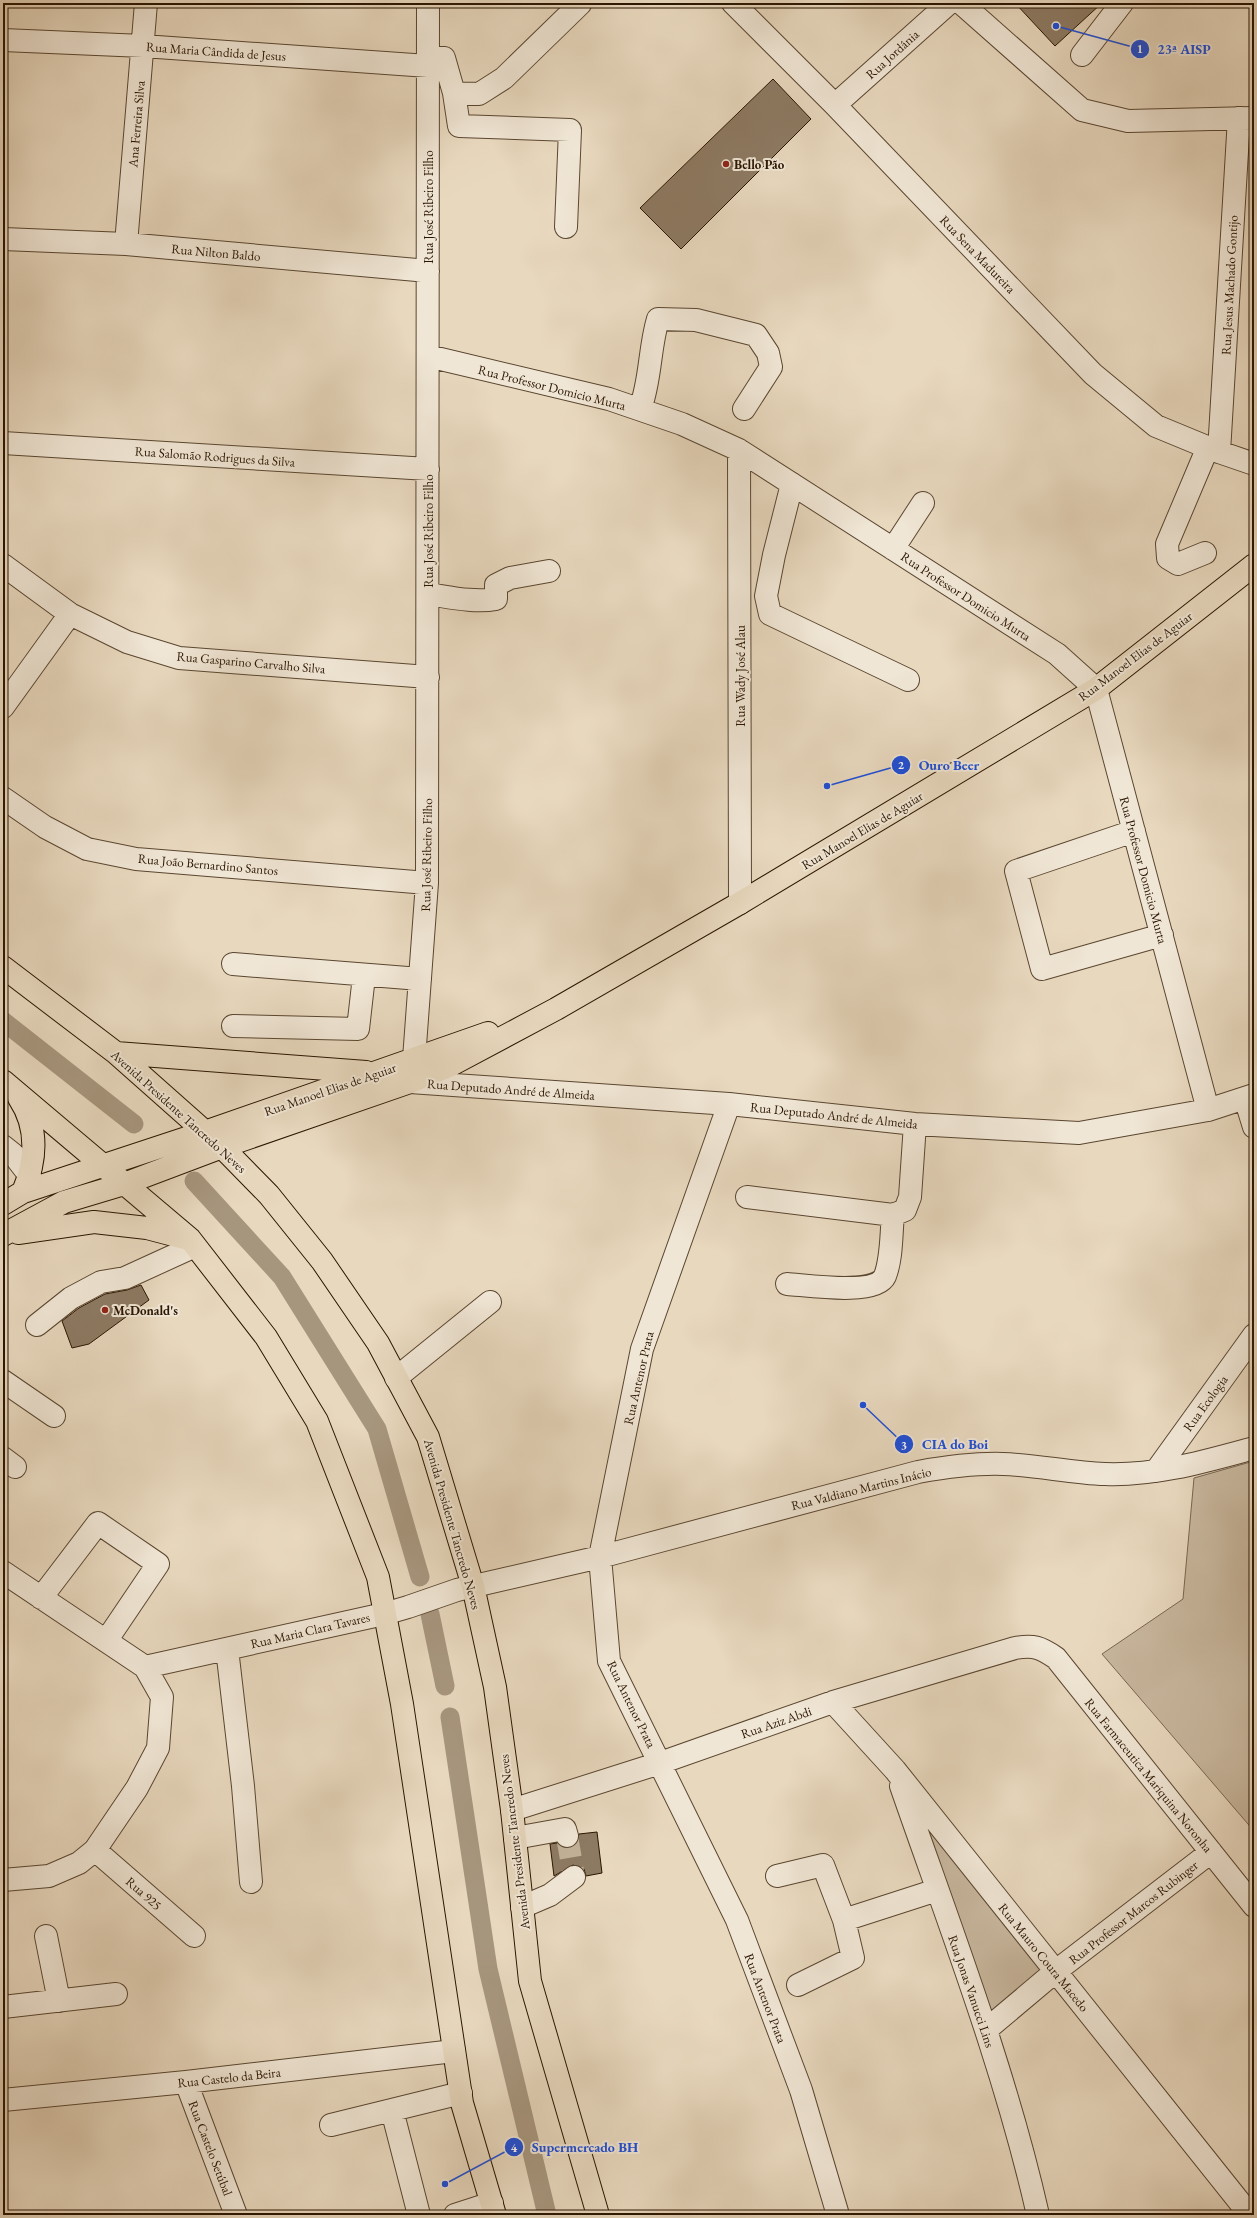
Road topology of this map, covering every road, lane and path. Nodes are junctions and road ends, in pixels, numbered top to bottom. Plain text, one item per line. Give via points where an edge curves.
1 (146, 3) edge
2 (428, 3) edge
3 (733, 3) edge
4 (949, 3) edge
5 (961, 3) edge
6 (1122, 3) edge
7 (580, 4) edge
8 (3, 40) edge
9 (143, 46) junction
10 (1082, 55) dead end
11 (428, 61) junction
12 (454, 93) junction
13 (835, 105) junction
14 (1247, 118) edge
15 (566, 227) dead end
16 (3, 239) edge
17 (126, 244) junction
18 (428, 270) junction
19 (428, 356) junction
20 (640, 409) junction
21 (744, 409) dead end
22 (3, 443) edge
23 (740, 450) junction
24 (1214, 450) junction
25 (1253, 463) edge
26 (428, 469) junction
27 (792, 484) junction
28 (923, 503) dead end
29 (893, 549) junction
30 (1205, 553) dead end
31 (3, 565) edge
32 (1254, 565) edge
33 (549, 571) dead end
34 (428, 594) junction
35 (70, 614) junction
36 (428, 677) junction
37 (908, 680) dead end
38 (1096, 688) junction
39 (3, 706) edge
40 (3, 798) edge
41 (1134, 831) junction
42 (427, 883) junction
43 (740, 903) junction
44 (1162, 935) junction
45 (233, 964) dead end
46 (3, 967) edge
47 (364, 976) junction
48 (420, 979) junction
49 (556, 1009) junction
50 (234, 1026) dead end
51 (116, 1053) junction
52 (414, 1059) junction
53 (375, 1073) junction
54 (410, 1082) junction
55 (8, 1085) edge
56 (1250, 1096) edge
57 (729, 1104) junction
58 (1208, 1110) junction
59 (915, 1124) junction
60 (1254, 1127) edge
61 (276, 1128) junction
62 (205, 1132) junction
63 (3, 1146) edge
64 (222, 1147) junction
65 (103, 1167) junction
66 (248, 1174) junction
67 (26, 1184) junction
68 (124, 1184) junction
69 (746, 1197) dead end
70 (3, 1204) edge
71 (893, 1215) junction
72 (3, 1235) edge
73 (193, 1243) junction
74 (787, 1284) dead end
75 (490, 1302) dead end
76 (37, 1325) dead end
77 (1254, 1335) edge
78 (396, 1378) junction
79 (3, 1381) edge
80 (54, 1416) dead end
81 (1254, 1448) edge
82 (1156, 1471) junction
83 (600, 1557) junction
84 (3, 1572) edge
85 (473, 1586) junction
86 (41, 1598) junction
87 (384, 1614) junction
88 (106, 1640) junction
89 (1042, 1648) joint
90 (227, 1649) junction
91 (145, 1667) junction
92 (833, 1702) junction
93 (660, 1763) junction
94 (895, 1770) junction
95 (512, 1810) junction
96 (567, 1836) dead end
97 (515, 1838) junction
98 (95, 1850) junction
99 (1211, 1852) junction
100 (777, 1876) dead end
101 (574, 1877) dead end
102 (3, 1880) edge
103 (250, 1882) dead end
104 (937, 1890) junction
105 (1254, 1906) edge
106 (522, 1907) junction
107 (844, 1920) junction
108 (46, 1936) dead end
109 (194, 1936) dead end
110 (1056, 1971) junction
111 (798, 1985) dead end
112 (116, 1994) dead end
113 (59, 2001) junction
114 (3, 2007) edge
115 (986, 2030) junction
116 (454, 2051) junction
117 (186, 2082) junction
118 (461, 2093) junction
119 (3, 2100) edge
120 (392, 2110) junction
121 (331, 2125) dead end
122 (493, 2209) edge
123 (236, 2215) edge
124 (419, 2215) edge
125 (455, 2215) edge
126 (598, 2215) edge
127 (838, 2215) edge
128 (1038, 2215) edge
129 (1250, 2215) edge

1 - 9 street, Ana Ferreira Silva
2 - 11 street, Rua José Ribeiro Filho
3 - 13 street, Rua Sena Madureira
4 - 13 street, Rua Jordânia
5 - 14 street via 1082,110 1128,121
6 - 10 street
7 - 12 street via 504,78 478,94
8 - 9 street, Rua Maria Cândida de Jesus
9 - 11 street, Rua Maria Cândida de Jesus
9 - 17 street, Ana Ferreira Silva
11 - 12 street, Rua Maria Cândida de Jesus via 444,58
11 - 18 street, Rua José Ribeiro Filho
12 - 15 street via 459,126 570,130
13 - 24 street, Rua Sena Madureira via 1093,374 1156,426
14 - 24 street, Rua Jesus Machado Gontijo
16 - 17 street, Rua Nilton Baldo
17 - 18 street, Rua Nilton Baldo
18 - 19 street, Rua José Ribeiro Filho
19 - 20 street, Rua Professor Domicio Murta via 610,399
19 - 26 street, Rua José Ribeiro Filho
20 - 21 street via 647,392 658,319 696,320 756,335 768,353 771,367
20 - 23 street, Rua Professor Domicio Murta via 682,424
22 - 26 street, Rua Salomão Rodrigues da Silva
23 - 27 street, Rua Professor Domicio Murta
23 - 43 street, Rua Wady José Alau
24 - 25 street, Rua Sena Madureira
24 - 30 street, Rua Jesus Machado Gontijo via 1167,544 1168,558 1178,564
26 - 34 street, Rua José Ribeiro Filho
27 - 29 street, Rua Professor Domicio Murta
27 - 37 street via 766,596 770,614
28 - 29 street
29 - 38 street, Rua Professor Domicio Murta via 1057,654
31 - 35 street, Rua Gasparino Carvalho Silva
32 - 38 main road, Rua Manoel Elias de Aguiar
33 - 34 street via 510,578 496,585 496,599 460,599
34 - 36 street, Rua José Ribeiro Filho
35 - 36 street, Rua Gasparino Carvalho Silva via 127,642 180,658
35 - 39 street
36 - 42 street, Rua José Ribeiro Filho
38 - 41 street, Rua Professor Domicio Murta
38 - 43 main road, Rua Manoel Elias de Aguiar
40 - 42 street, Rua João Bernardino Santos via 45,827 94,851 136,859
41 - 44 street, Rua Professor Domicio Murta
41 - 44 street via 1016,871 1042,969
42 - 48 street, Rua José Ribeiro Filho
43 - 49 main road, Rua Manoel Elias de Aguiar
44 - 58 street, Rua Professor Domicio Murta
45 - 47 street
46 - 51 main road, Avenida Presidente Tancredo Neves
47 - 48 street
47 - 50 street via 358,1029
48 - 52 street, Rua José Ribeiro Filho
49 - 52 main road, Rua Manoel Elias de Aguiar
49 - 54 main road, Rua Manoel Elias de Aguiar via 451,1065
51 - 53 main road
51 - 62 main road, Avenida Presidente Tancredo Neves
52 - 53 main road, Rua Manoel Elias de Aguiar
53 - 62 main road, Rua Manoel Elias de Aguiar
54 - 57 street, Rua Deputado André de Almeida
54 - 61 main road, Rua Manoel Elias de Aguiar
55 - 65 main road
55 - 67 main road via 23,1104 34,1139 34,1158
56 - 58 street, Rua Deputado André de Almeida
56 - 60 street
57 - 59 street, Rua Deputado André de Almeida
57 - 83 street, Rua Antenor Prata via 642,1349
58 - 59 street, Rua Deputado André de Almeida via 1079,1133
59 - 71 street via 910,1197 905,1210
61 - 64 main road, Rua Manoel Elias de Aguiar
61 - 66 main road via 256,1143 250,1152 247,1162
62 - 64 main road, Avenida Presidente Tancredo Neves
62 - 65 main road, Rua Manoel Elias de Aguiar
63 - 67 street via 13,1154
64 - 66 main road, Avenida Presidente Tancredo Neves
64 - 68 main road, Rua Manoel Elias de Aguiar
65 - 67 main road, Rua Manoel Elias de Aguiar
65 - 68 main road
66 - 78 main road, Avenida Presidente Tancredo Neves via 322,1261 378,1343
67 - 70 main road, Rua Manoel Elias de Aguiar
68 - 72 main road, Rua Manoel Elias de Aguiar via 64,1202
68 - 73 main road
69 - 71 street
71 - 74 street via 887,1268 884,1278 874,1285 861,1289
72 - 73 main road via 94,1222 147,1228
73 - 76 street via 125,1278 101,1282 71,1298
73 - 87 main road via 266,1337 317,1421 378,1577
75 - 78 street
77 - 82 street, Rua Ecologia
78 - 85 main road, Avenida Presidente Tancredo Neves via 428,1437
79 - 80 street
81 - 82 street, Rua Valdiano Martins Inácio via 1201,1463
82 - 83 street, Rua Valdiano Martins Inácio via 1106,1474 1002,1464 950,1467 918,1472
83 - 85 street, Rua Valdiano Martins Inácio
83 - 93 street, Rua Antenor Prata via 609,1661
84 - 86 street
85 - 87 street, Rua Maria Clara Tavares
85 - 95 main road, Avenida Presidente Tancredo Neves via 495,1688
86 - 88 street
86 - 88 street via 98,1523 158,1564
87 - 90 street, Rua Maria Clara Tavares
87 - 116 main road via 402,1704
88 - 91 street
89 - 92 street, Rua Aziz Abdi via 1015,1648
89 - 99 street, Rua Farmaceutica Mariquina Noronha via 1056,1658
90 - 91 street, Rua Maria Clara Tavares
90 - 103 street via 242,1778
91 - 98 street via 162,1697 158,1748 137,1788
92 - 93 street, Rua Aziz Abdi
92 - 94 street, Rua Mauro Coura Macedo
93 - 95 street, Rua Aziz Abdi
93 - 127 street, Rua Antenor Prata via 737,1920 801,2090
94 - 104 street, Rua Jonas Vanucci Lins
94 - 110 street, Rua Mauro Coura Macedo
95 - 97 main road, Avenida Presidente Tancredo Neves
96 - 97 street via 565,1829
97 - 106 main road, Avenida Presidente Tancredo Neves
98 - 102 street via 79,1863 49,1876
98 - 109 street, Rua 925
99 - 105 street, Rua Farmaceutica Mariquina Noronha
99 - 110 street, Rua Professor Marcos Rubinger
100 - 107 street via 822,1865
101 - 106 street via 550,1894
104 - 107 street
104 - 115 street, Rua Jonas Vanucci Lins
106 - 126 main road, Avenida Presidente Tancredo Neves via 530,1981
107 - 111 street via 853,1958
108 - 113 street
110 - 115 street, Rua Professor Marcos Rubinger
110 - 129 street, Rua Mauro Coura Macedo
112 - 113 street
113 - 114 street
115 - 128 street, Rua Jonas Vanucci Lins via 1030,2179
116 - 117 street, Rua Castelo da Beira
116 - 118 main road
117 - 119 street, Rua Castelo da Beira
117 - 123 street, Rua Castelo Setúbal
118 - 120 street
118 - 122 main road
120 - 121 street
120 - 124 street
122 - 125 street

